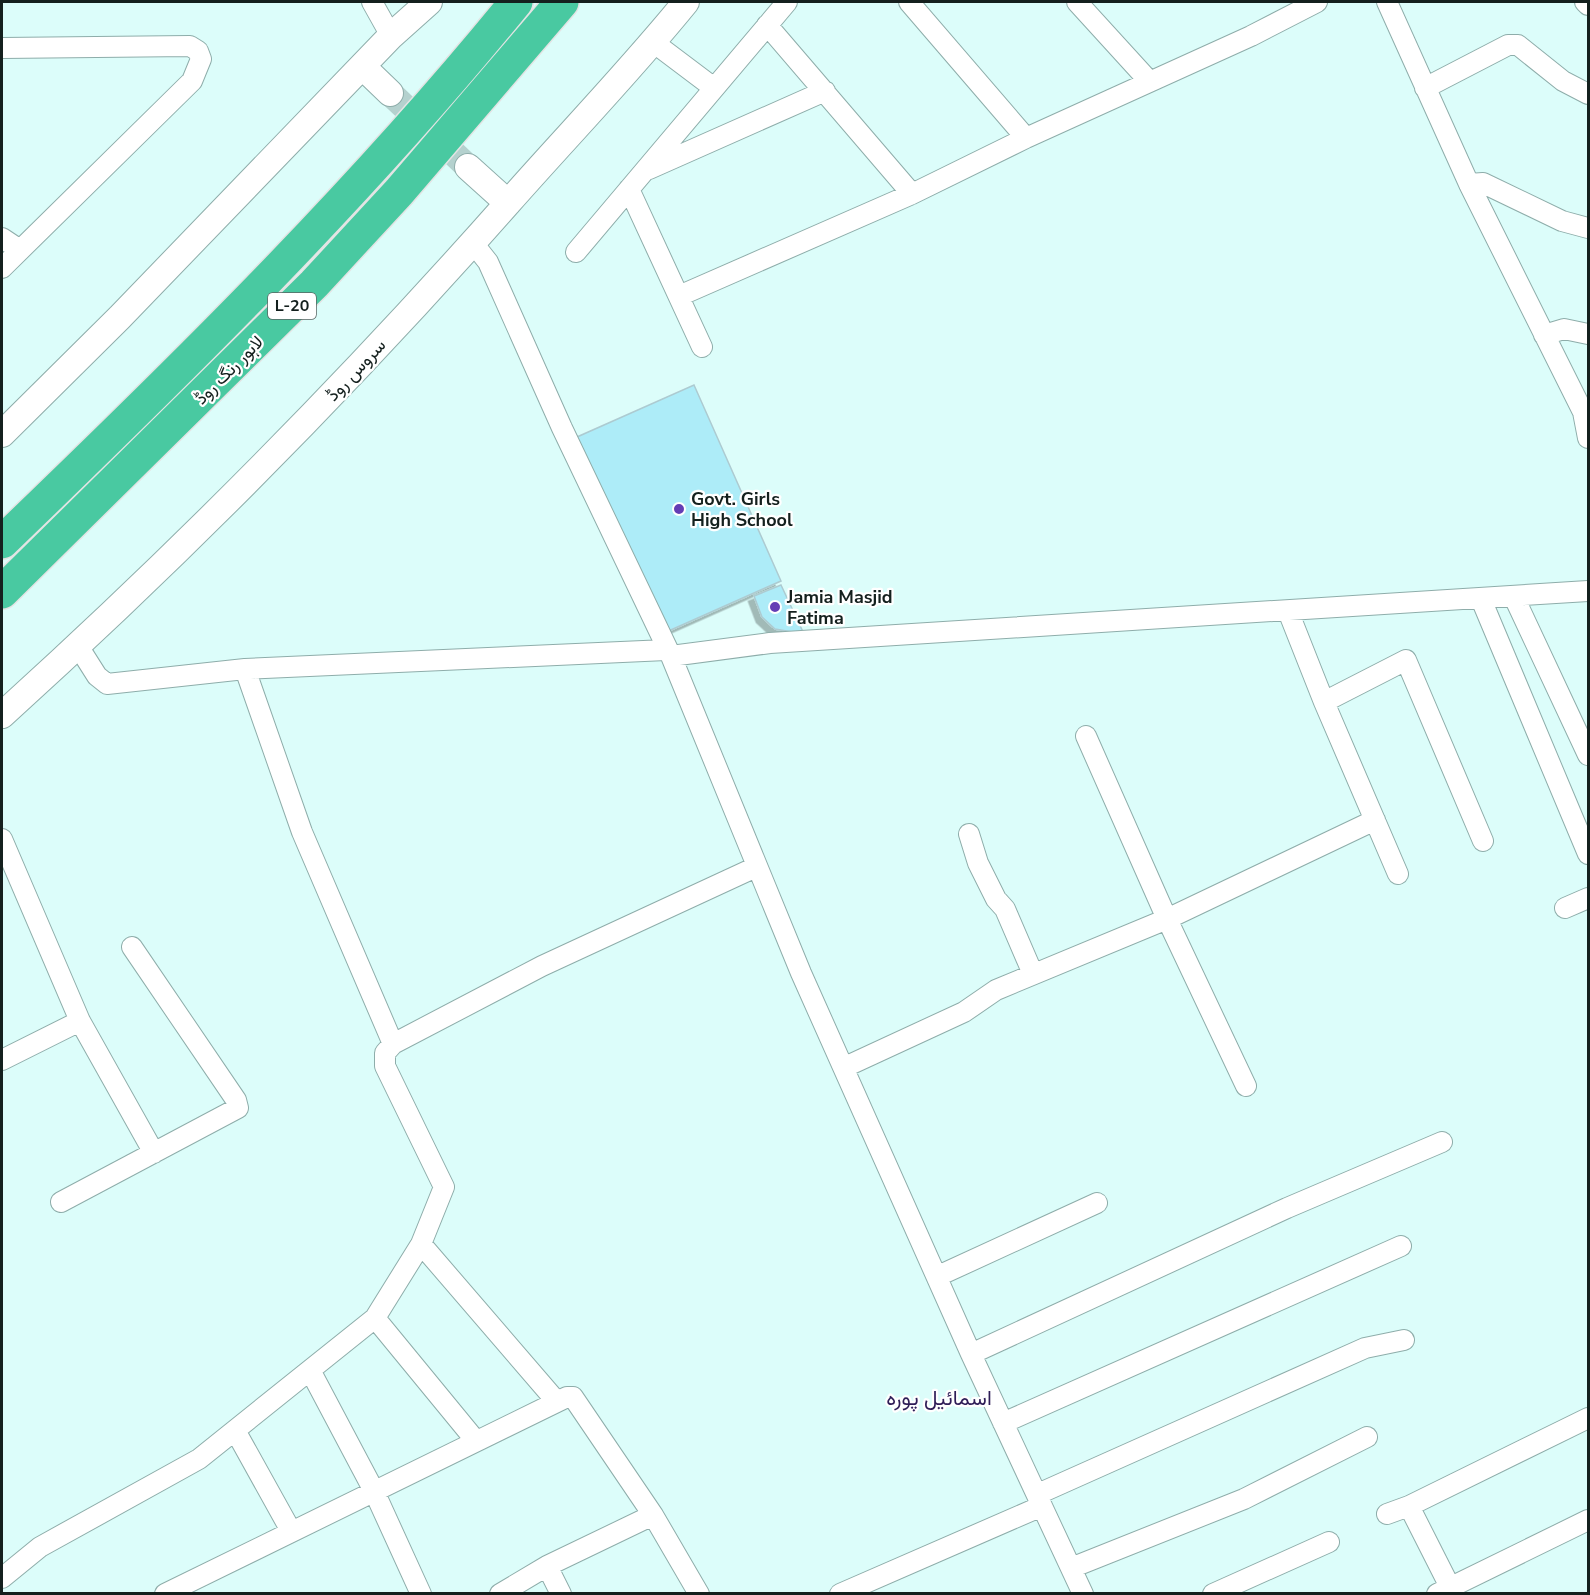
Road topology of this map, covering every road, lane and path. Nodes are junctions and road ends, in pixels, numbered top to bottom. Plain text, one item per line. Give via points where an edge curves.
1 (372, 2) edge
2 (429, 2) edge
3 (516, 2) edge
4 (562, 2) edge
5 (686, 2) edge
6 (787, 2) edge
7 (909, 2) edge
8 (1077, 2) edge
9 (1317, 2) edge
10 (1387, 2) edge
11 (1585, 2) edge
12 (1588, 5) edge
13 (767, 25) junction
14 (392, 36) junction
15 (653, 42) junction
16 (2, 48) edge
17 (363, 67) junction
18 (1149, 81) junction
19 (714, 88) junction
20 (1425, 88) junction
21 (825, 91) junction
22 (390, 93) tunnel mouth
23 (1588, 94) edge
24 (1026, 138) junction
25 (468, 167) tunnel mouth
26 (645, 171) junction
27 (1469, 184) junction
28 (629, 189) junction
29 (912, 194) junction
30 (508, 203) junction
31 (1588, 228) edge
32 (2, 238) edge
33 (473, 243) junction
34 (20, 250) junction
35 (576, 252) dead end
36 (2, 268) edge
37 (679, 296) junction
38 (1588, 334) edge
39 (1544, 335) junction
40 (702, 347) dead end
41 (2, 434) edge
42 (1588, 438) edge
43 (2, 542) edge
44 (2, 592) edge
45 (1587, 594) edge
46 (1514, 597) junction
47 (1481, 599) junction
48 (1288, 611) junction
49 (78, 646) junction
50 (669, 653) junction
51 (245, 669) junction
52 (1324, 702) junction
53 (2, 715) edge
54 (1086, 736) dead end
55 (1588, 755) edge
56 (1375, 820) junction
57 (969, 834) dead end
58 (2, 839) edge
59 (1483, 841) dead end
60 (1588, 854) edge
61 (756, 867) junction
62 (1398, 874) dead end
63 (1588, 898) edge
64 (1565, 908) dead end
65 (1167, 919) junction
66 (132, 947) dead end
67 (1033, 974) junction
68 (80, 1021) junction
69 (393, 1044) junction
70 (2, 1060) edge
71 (845, 1067) junction
72 (1246, 1086) dead end
73 (1442, 1142) dead end
74 (154, 1153) junction
75 (61, 1202) dead end
76 (1097, 1203) dead end
77 (421, 1245) junction
78 (1401, 1246) dead end
79 (938, 1276) junction
80 (375, 1318) junction
81 (1404, 1340) dead end
82 (971, 1354) junction
83 (311, 1372) junction
84 (557, 1402) junction
85 (1588, 1418) edge
86 (1003, 1423) junction
87 (236, 1432) junction
88 (1367, 1437) dead end
89 (476, 1442) junction
90 (374, 1491) junction
91 (1040, 1500) junction
92 (1409, 1506) junction
93 (1387, 1514) dead end
94 (653, 1515) junction
95 (1588, 1520) edge
96 (291, 1531) junction
97 (1329, 1542) dead end
98 (547, 1566) junction
99 (1071, 1568) junction
100 (2, 1578) edge
101 (1443, 1590) edge
102 (165, 1593) edge
103 (421, 1593) edge
104 (500, 1593) edge
105 (561, 1593) edge
106 (699, 1593) edge
107 (840, 1593) edge
108 (1083, 1593) edge
109 (1213, 1593) edge

1 - 14 street
2 - 14 street
3 - 43 highway, لاہور رنگ روڈ / L-20 via 266,281
4 - 44 highway, لاہور رنگ روڈ / L-20 via 399,192 314,284
5 - 15 street, سروس روڈ
6 - 13 street
7 - 24 street
8 - 18 street
9 - 18 street
10 - 20 street
11 - 12 street
13 - 19 street
13 - 21 street
14 - 17 street
15 - 19 street
15 - 30 street, سروس روڈ
16 - 34 street via 190,46 201,59 192,81
17 - 22 street
17 - 41 street
18 - 24 street
19 - 26 street
20 - 23 street via 1508,45 1518,45 1563,81
20 - 27 street
21 - 26 street
21 - 29 street
24 - 29 street
25 - 30 street
26 - 28 street
27 - 31 street via 1483,183 1562,221
27 - 39 street
28 - 35 street
28 - 37 street
29 - 37 street
30 - 33 street, سروس روڈ
32 - 34 street
33 - 49 street, سروس روڈ via 344,383
33 - 50 street via 488,262
34 - 36 street
37 - 40 street
38 - 39 street via 1564,329
39 - 42 street via 1583,412
45 - 46 street
46 - 47 street
46 - 55 street
47 - 48 street
47 - 60 street
48 - 50 street via 1103,624 1047,624
48 - 52 street
49 - 51 street via 97,676 107,684
49 - 53 street, سروس روڈ
50 - 51 street
50 - 61 street
51 - 69 street via 302,832
52 - 56 street
52 - 59 street via 1406,660
54 - 65 street
56 - 62 street
56 - 65 street
57 - 67 street via 978,863 1005,909
58 - 68 street
61 - 69 street via 542,966
61 - 71 street
63 - 64 street
65 - 67 street
65 - 72 street
66 - 74 street via 238,1108
67 - 71 street via 996,990 964,1012
68 - 70 street
68 - 74 street
69 - 77 street via 385,1053 385,1066 444,1187
71 - 79 street
73 - 82 street via 1287,1208
74 - 75 street
76 - 79 street
77 - 80 street
77 - 84 street
78 - 86 street
79 - 82 street
80 - 83 street
80 - 89 street
81 - 91 street via 1365,1348
82 - 86 street
83 - 87 street
83 - 90 street
84 - 89 street
84 - 94 street via 573,1397 578,1402
85 - 92 street
86 - 91 street
87 - 96 street
87 - 100 street via 199,1459 40,1547
88 - 99 street via 1244,1498
89 - 90 street
90 - 96 street
90 - 103 street
91 - 99 street
91 - 107 street
92 - 93 street
92 - 101 street
94 - 98 street
94 - 106 street
95 - 101 street
96 - 102 street
97 - 109 street
98 - 104 street
98 - 105 street
99 - 108 street

